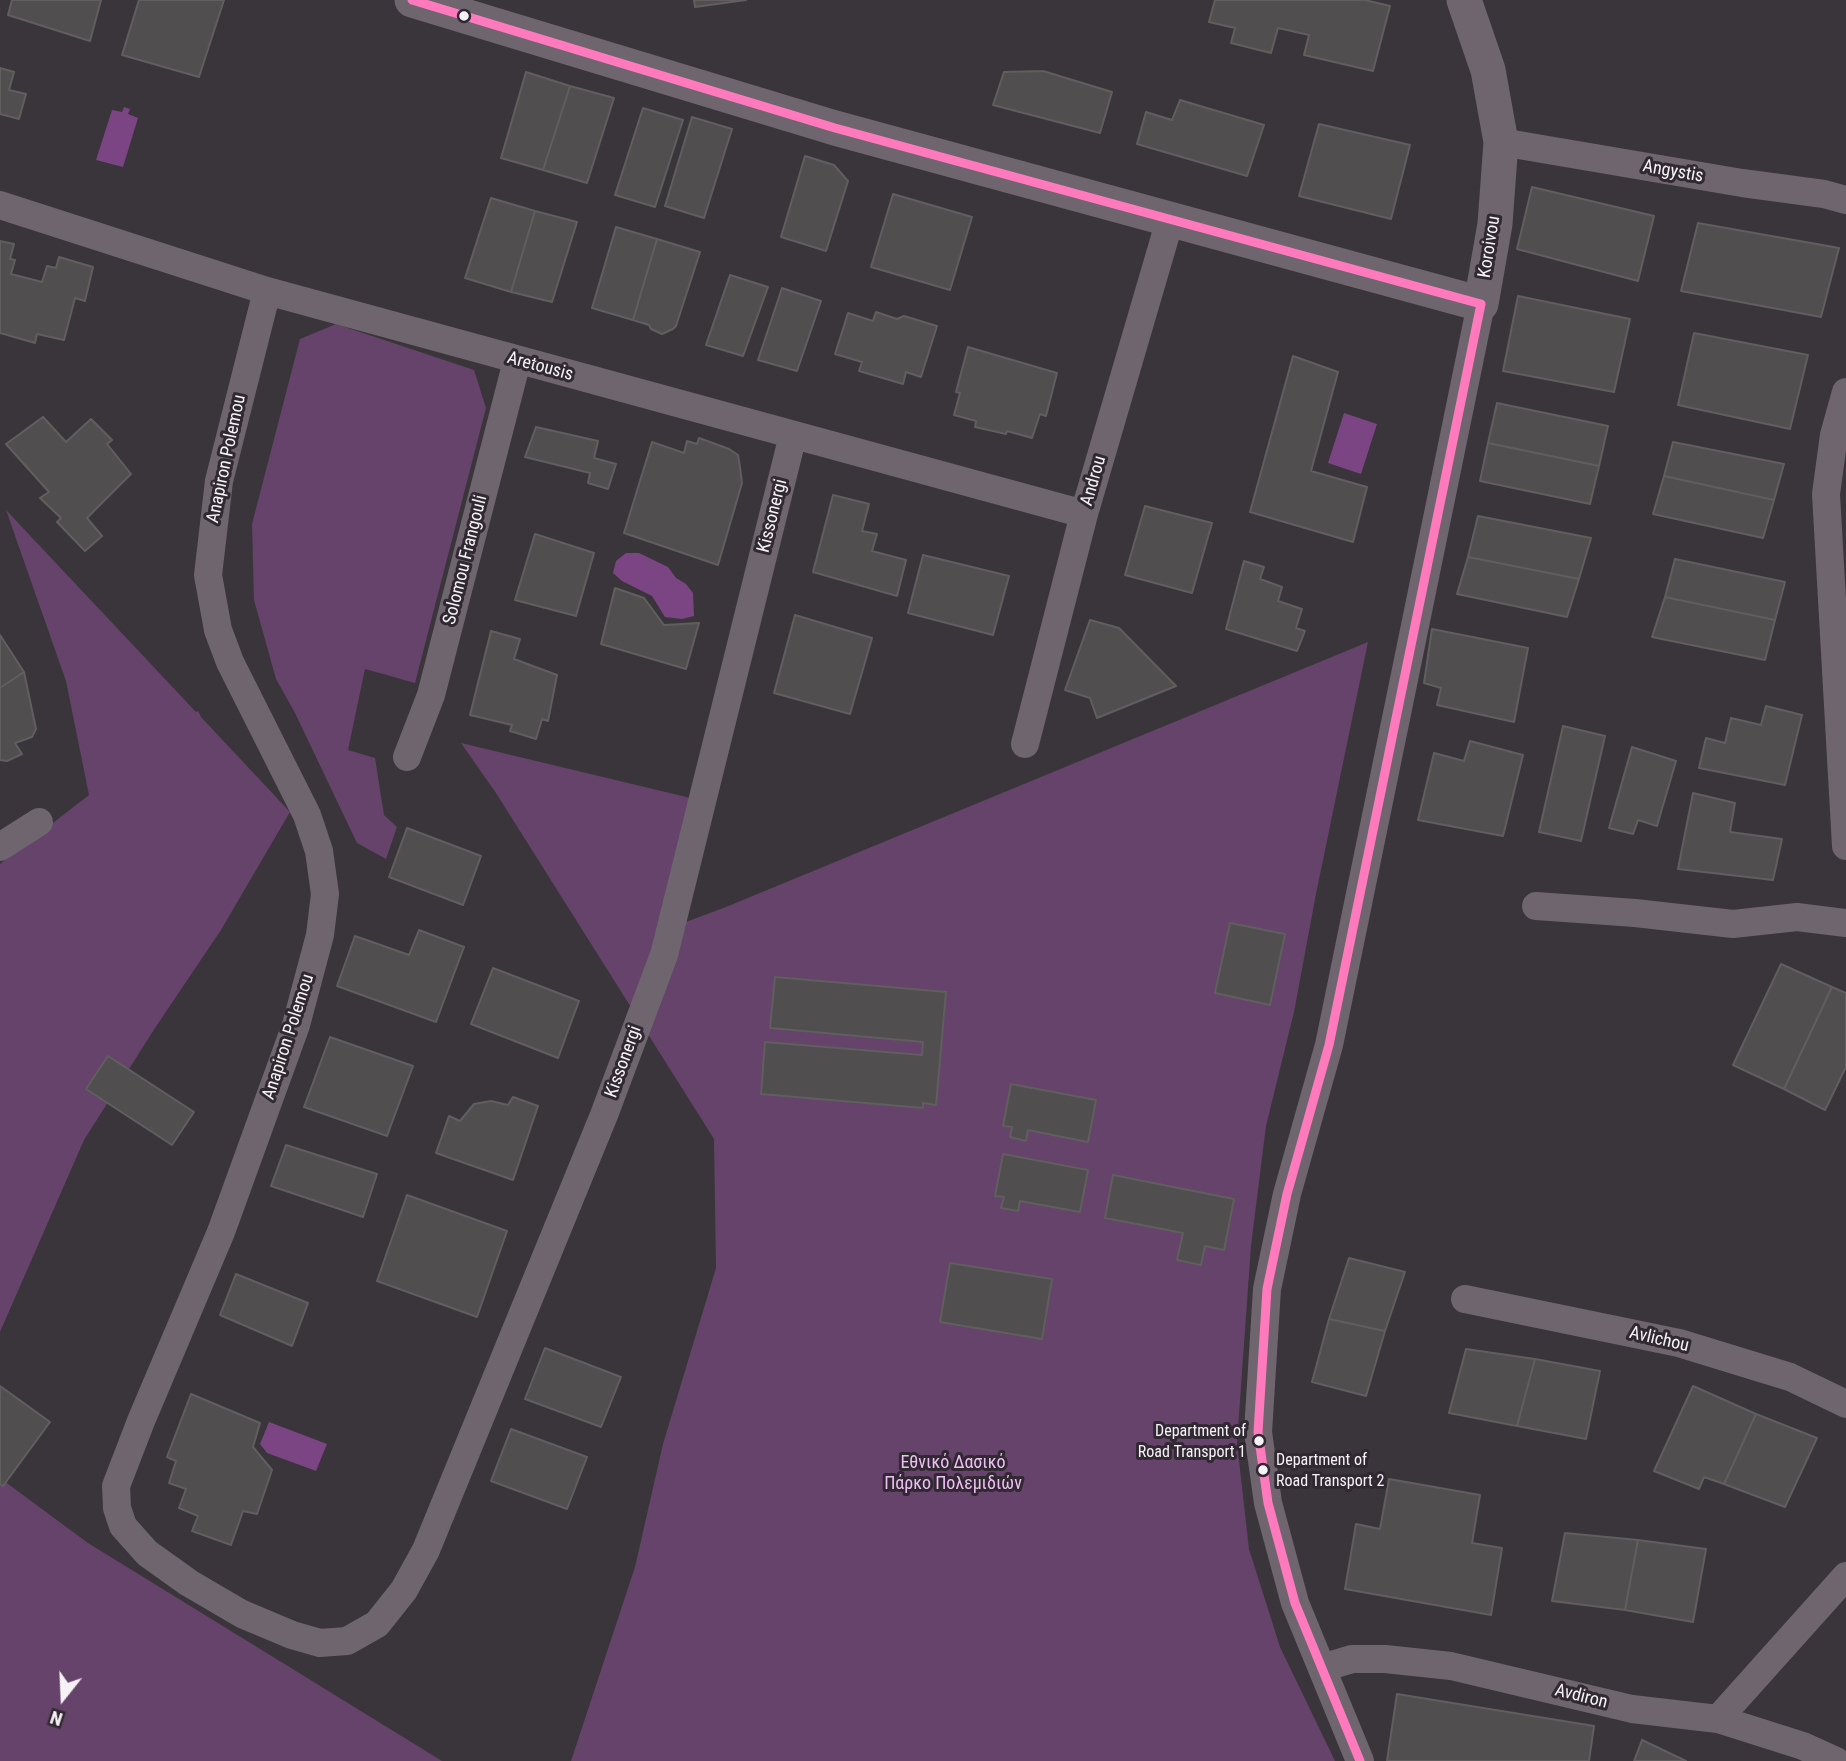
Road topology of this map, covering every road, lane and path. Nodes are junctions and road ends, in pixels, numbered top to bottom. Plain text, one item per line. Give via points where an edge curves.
1 (412, 0) edge
2 (1464, 0) edge
3 (1501, 142) junction
4 (1846, 200) edge
5 (0, 205) edge
6 (1170, 220) junction
7 (267, 291) junction
8 (1481, 304) junction
9 (517, 361) junction
10 (1846, 392) edge
11 (793, 435) junction
12 (1084, 514) junction
13 (1025, 744) dead end
14 (407, 757) dead end
15 (39, 822) dead end
16 (1846, 846) edge
17 (0, 847) edge
18 (1536, 906) dead end
19 (1846, 923) edge
20 (1465, 1299) dead end
21 (1846, 1404) edge
22 (1846, 1576) edge
23 (347, 1641) joint
24 (1322, 1668) junction
25 (1718, 1719) junction
26 (1360, 1761) edge
27 (1836, 1761) edge

1 - 6 street via 835,128
2 - 3 street, Koroivou via 1488,70
3 - 4 street, Angystis
3 - 8 street, Koroivou via 1496,224
5 - 7 street, Aretousis
6 - 8 street
6 - 12 street, Androu
7 - 9 street, Aretousis
7 - 23 street, Anapiron Polemou via 219,481 208,575 218,630 230,662 307,815 320,851 325,894 320,935 296,1025 221,1232 116,1486 117,1508 123,1526 147,1553 242,1614 320,1643
8 - 24 street, Koroivou via 1329,1045 1287,1194 1267,1289 1258,1432 1268,1503 1295,1603
9 - 11 street, Aretousis
9 - 14 street, Solomou Frangouli via 431,695
10 - 16 street via 1834,435 1826,494
11 - 12 street, Aretousis
11 - 23 street, Kissonergi via 664,955 604,1115 426,1550 404,1590 377,1624
12 - 13 street, Androu
15 - 17 street
18 - 19 street via 1733,924 1797,917
20 - 21 street, Avlichou via 1679,1343 1790,1377
22 - 25 street
24 - 25 street, Avdiron via 1352,1660 1385,1659 1451,1666 1632,1709
24 - 26 street, Koroivou
25 - 27 street, Avdiron

